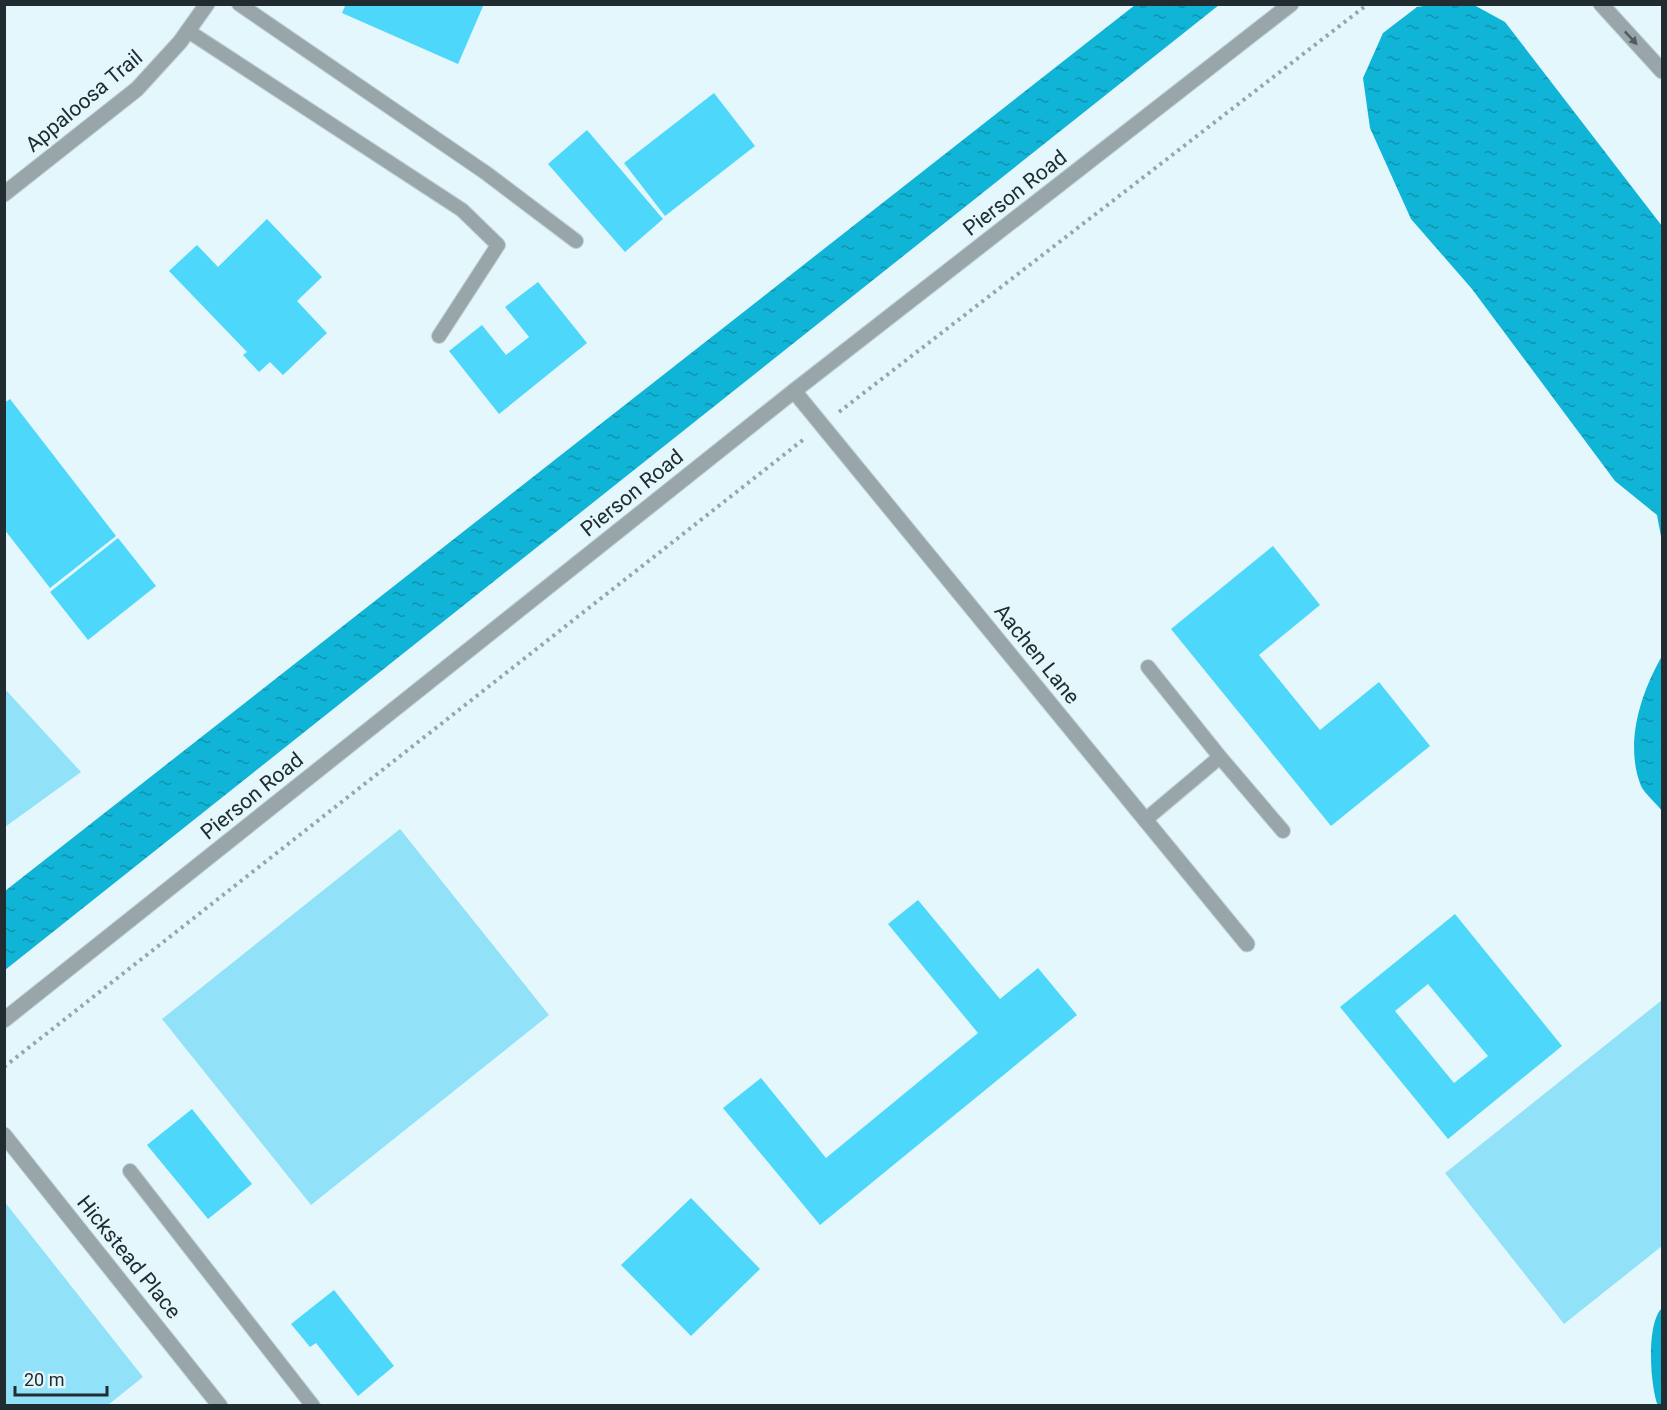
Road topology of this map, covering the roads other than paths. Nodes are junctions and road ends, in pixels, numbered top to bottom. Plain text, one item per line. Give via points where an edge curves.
1 (207, 4) edge
2 (239, 4) edge
3 (1291, 4) edge
4 (1601, 4) edge
5 (188, 31) junction
6 (1662, 71) edge
7 (4, 194) edge
8 (576, 241) dead end
9 (439, 336) dead end
10 (794, 392) junction
11 (1148, 667) dead end
12 (1220, 757) junction
13 (1145, 820) junction
14 (1283, 831) dead end
15 (1247, 944) dead end
16 (4, 1020) edge
17 (4, 1135) edge
18 (130, 1171) dead end
19 (220, 1406) edge
20 (313, 1406) edge

1 - 5 street, Appaloosa Trail
2 - 8 lane via 486,173
3 - 10 street, Pierson Road
4 -> 6 street
5 - 7 street, Appaloosa Trail via 137,89
5 - 9 lane via 462,210 498,245
10 - 13 street, Aachen Lane
10 - 16 street, Pierson Road
11 - 12 lane
12 - 13 lane
12 - 14 lane
13 - 15 street, Aachen Lane
17 - 19 street, Hickstead Place
18 - 20 lane

